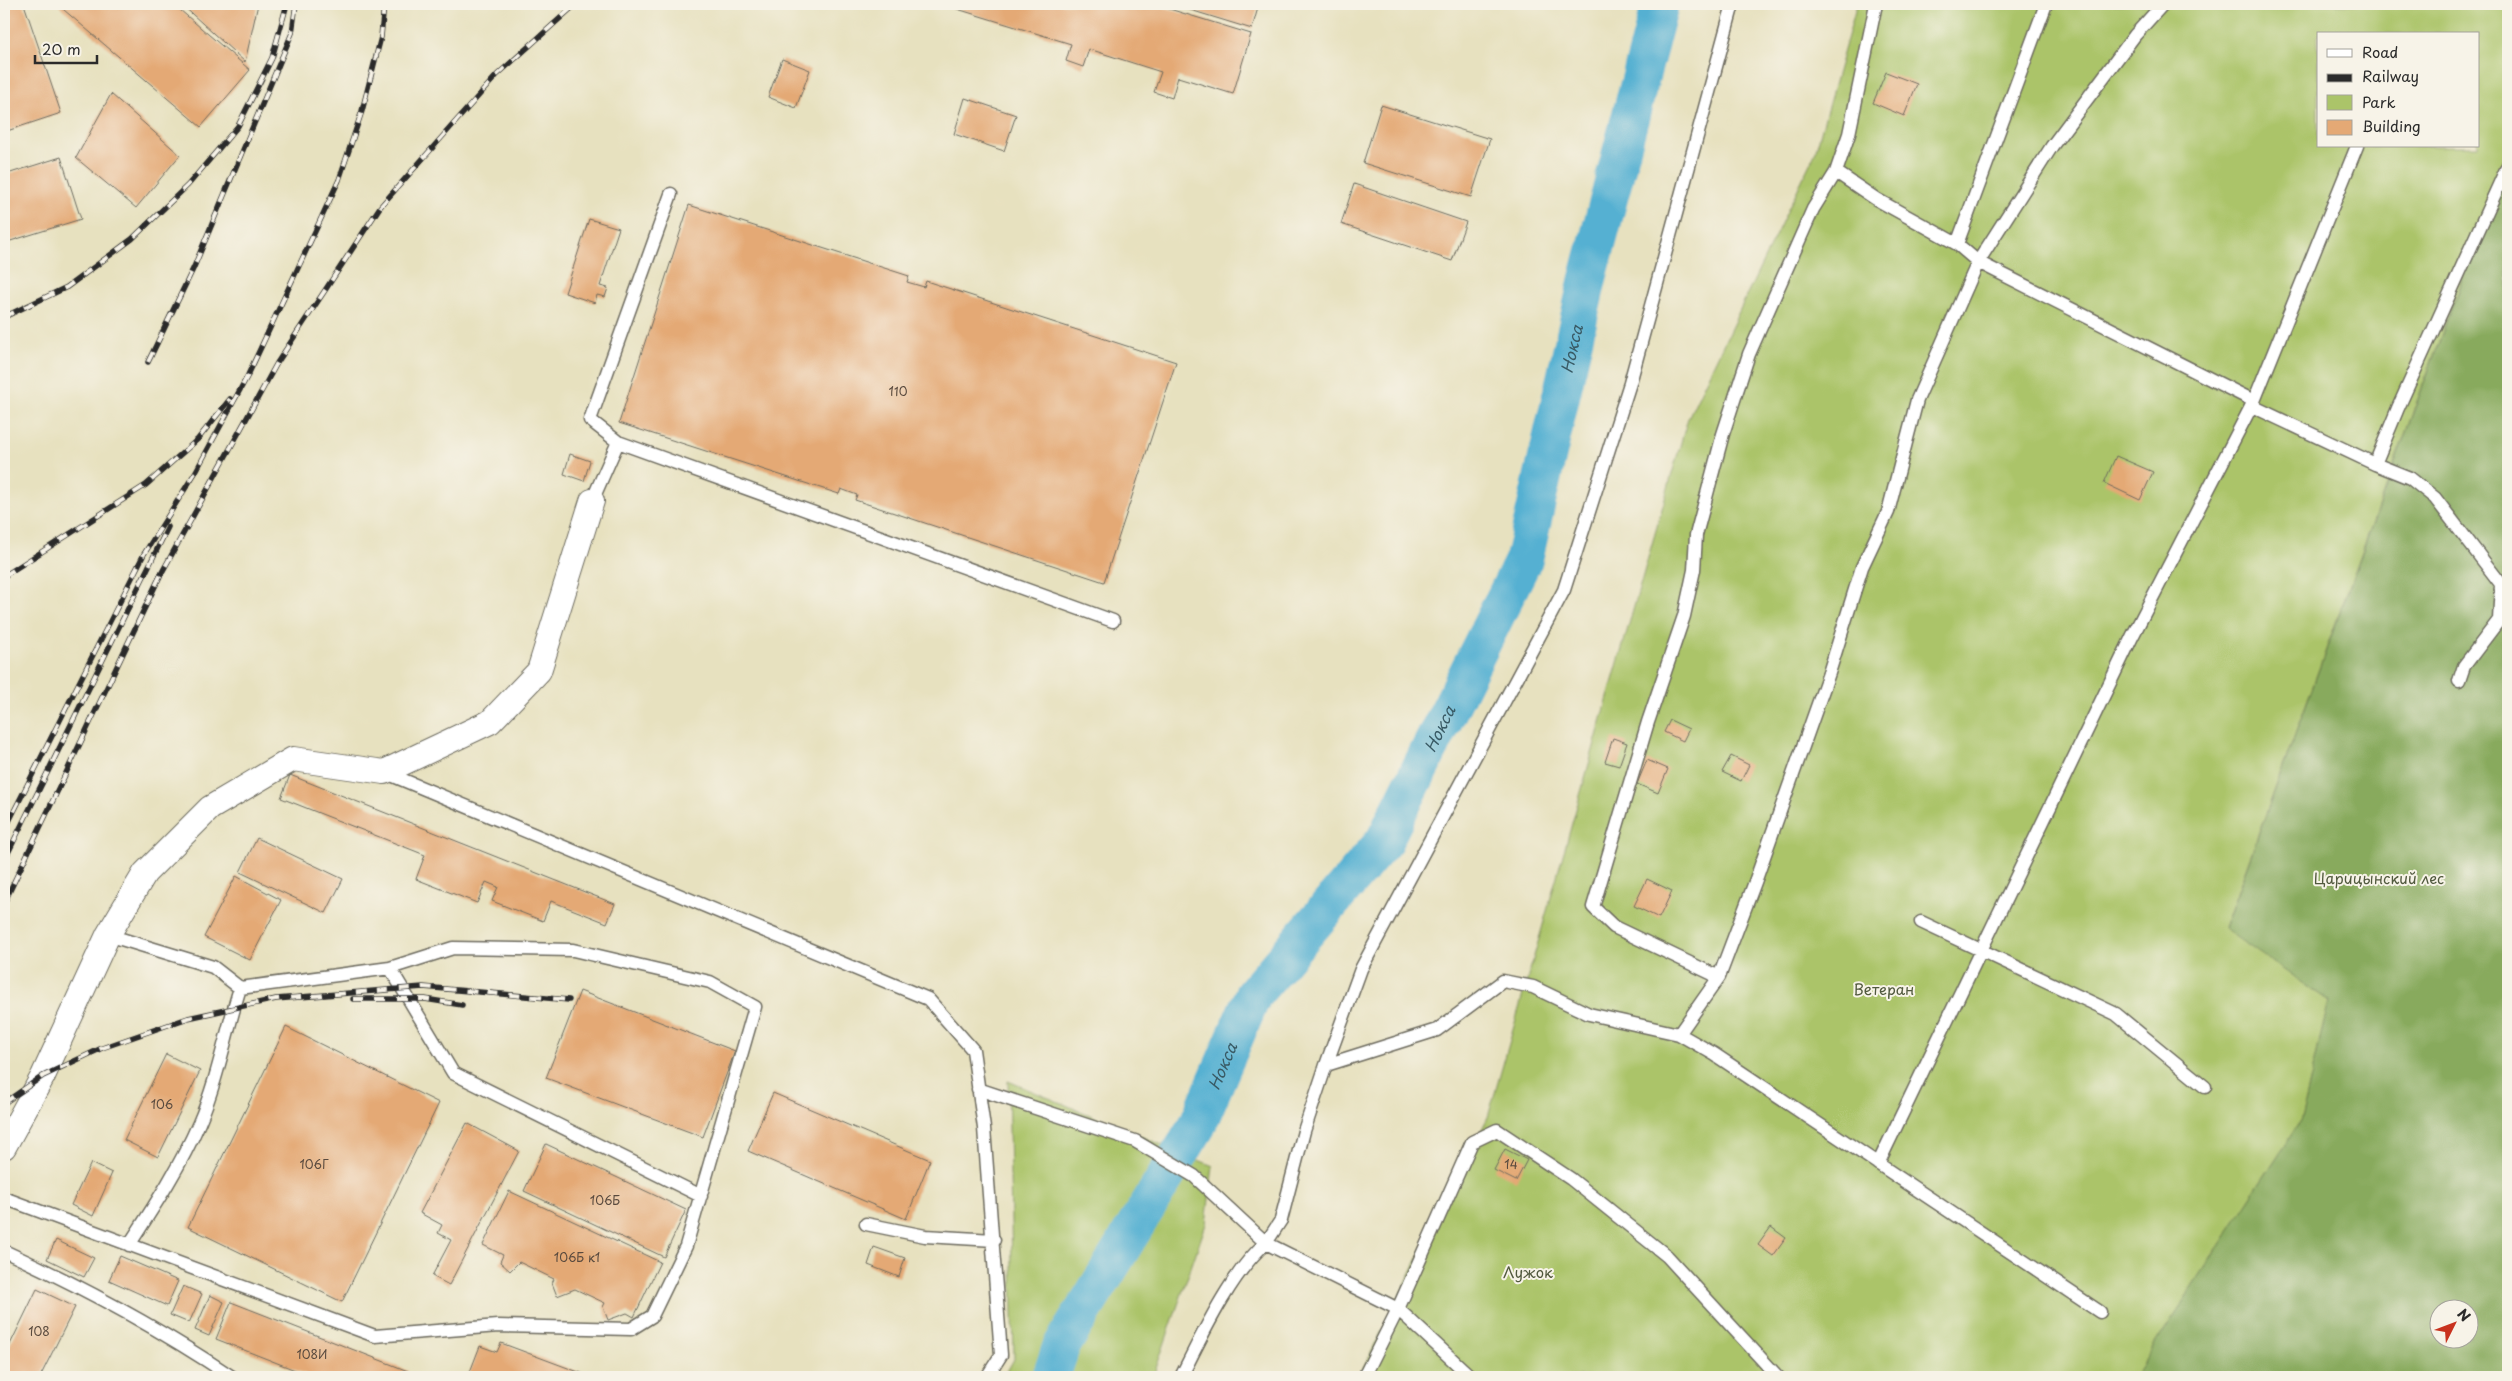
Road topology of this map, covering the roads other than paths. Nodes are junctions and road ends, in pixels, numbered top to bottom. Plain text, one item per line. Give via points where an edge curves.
1 (1733, 4) edge
2 (1876, 4) edge
3 (2046, 4) edge
4 (2163, 4) edge
5 (2356, 148) edge
6 (2508, 165) edge
7 (1836, 172) junction
8 (671, 194) dead end
9 (1957, 244) junction
10 (1978, 262) junction
11 (2253, 403) junction
12 (618, 442) junction
13 (2375, 464) junction
14 (592, 501) joint
15 (1113, 621) dead end
16 (2459, 682) dead end
17 (384, 772) junction
18 (1921, 922) dead end
19 (108, 935) junction
20 (1980, 952) junction
21 (390, 968) junction
22 (1719, 977) junction
23 (240, 988) junction
24 (1679, 1034) junction
25 (1326, 1065) junction
26 (2205, 1087) dead end
27 (978, 1089) junction
28 (4, 1147) edge
29 (1878, 1164) junction
30 (701, 1196) junction
31 (4, 1198) edge
32 (866, 1224) dead end
33 (994, 1240) junction
34 (1266, 1243) junction
35 (129, 1245) junction
36 (4, 1250) edge
37 (1398, 1309) junction
38 (2100, 1312) dead end
39 (232, 1377) edge
40 (986, 1377) edge
41 (1181, 1377) edge
42 (1364, 1377) edge
43 (1471, 1377) edge
44 (1778, 1377) edge

1 - 25 lane via 1630,383 1564,590 1361,969
2 - 7 lane via 1849,134
3 - 9 lane
4 - 10 lane via 2135,35 2052,146
5 - 11 lane
6 - 13 lane
7 - 9 lane via 1876,199
7 - 22 lane via 1813,209 1749,354 1696,535 1694,570 1684,616 1648,722 1593,907 1614,927
8 - 12 lane via 590,420
9 - 10 lane
10 - 11 lane
10 - 22 lane via 1917,400 1888,512 1862,567 1829,673
11 - 13 lane
11 - 20 lane via 2132,637
12 - 14 lane
12 - 15 lane
13 - 16 lane via 2410,478 2435,498 2501,584 2499,620 2464,666
14 - 17 street via 539,671 490,722
17 - 19 street via 293,759 210,808 145,873
17 - 27 lane via 928,998 973,1050
18 - 20 lane
19 - 23 lane via 214,967
19 - 28 street via 43,1076
20 - 26 lane via 2116,1014
20 - 29 lane
21 - 23 lane
21 - 30 lane via 453,1074
21 - 30 lane via 453,948 573,950 710,982 755,1007
22 - 24 lane
23 - 35 lane via 200,1122 170,1184
24 - 25 lane via 1589,1014 1533,987 1503,981 1438,1030
24 - 29 lane
25 - 34 lane via 1304,1131 1281,1220
27 - 33 lane
27 - 34 lane via 1135,1141 1194,1176
29 - 38 lane
30 - 35 lane via 686,1246 652,1316 631,1329 498,1326 375,1336
31 - 35 lane
32 - 33 lane via 925,1236
33 - 40 lane via 1001,1355
34 - 37 lane
34 - 41 lane via 1251,1255 1204,1330
36 - 39 lane via 60,1276 178,1341
37 - 42 lane
37 - 43 lane
37 - 44 lane via 1472,1142 1497,1130 1571,1179 1668,1256

